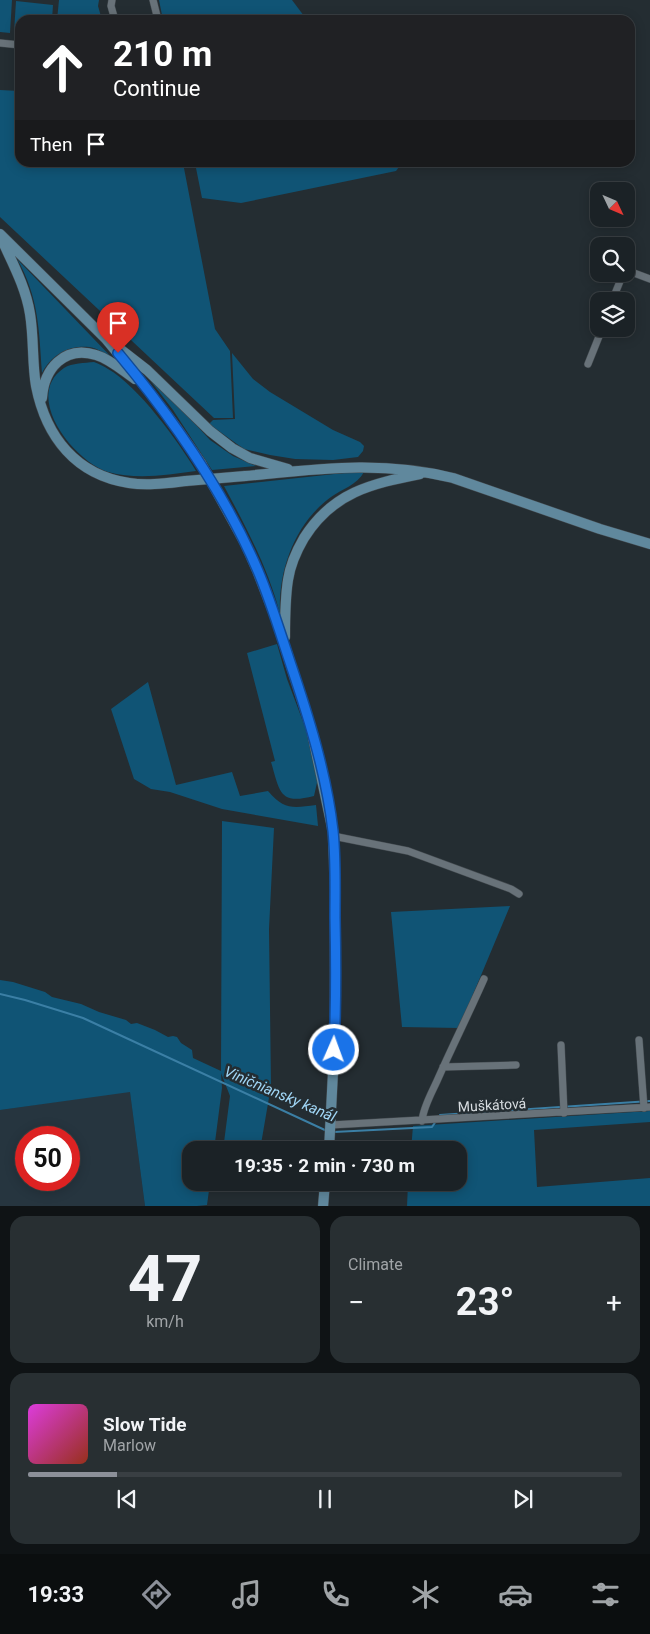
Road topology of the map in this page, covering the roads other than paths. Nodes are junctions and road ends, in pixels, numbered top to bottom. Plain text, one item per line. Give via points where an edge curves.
1 (112, 0) edge
2 (153, 0) edge
3 (114, 15) edge
4 (157, 15) edge
5 (0, 43) edge
6 (15, 44) edge
7 (0, 234) edge
8 (635, 273) edge
9 (650, 279) edge
10 (599, 337) edge
11 (106, 339) junction
12 (588, 364) dead end
13 (145, 386) junction
14 (43, 409) junction
15 (294, 471) junction
16 (428, 472) junction
17 (650, 543) edge
18 (284, 646) junction
19 (333, 836) junction
20 (519, 894) dead end
21 (484, 979) dead end
22 (640, 1040) dead end
23 (561, 1045) dead end
24 (516, 1065) dead end
25 (443, 1067) junction
26 (647, 1108) edge
27 (564, 1113) junction
28 (422, 1121) junction
29 (331, 1130) junction
30 (330, 1141) edge
31 (325, 1191) edge
32 (323, 1206) edge

1 - 3 street
2 - 4 street
5 - 6 street
7 - 11 main road
7 - 14 main road via 27,301 36,386
8 - 9 street
10 - 12 street
11 - 13 main road
11 - 15 main road via 147,370 232,448 250,458
13 - 14 main road via 96,355 76,354 60,360 50,370 43,387
13 - 18 main road via 200,463 240,535 266,593
14 - 15 main road, bridge via 61,446 74,459 92,472 115,480 131,483 186,481
15 - 16 main road via 369,466
16 - 17 main road
16 - 18 main road via 359,489 339,500 315,522 301,543 288,578
18 - 19 main road via 320,762
19 - 20 street via 408,851
19 - 29 main road via 335,1005
21 - 25 street
22 - 26 street, Muškátová
23 - 27 street
24 - 25 street
25 - 28 street
26 - 27 street, Muškátová
27 - 28 street, Muškátová
28 - 29 street, Muškátová
29 - 30 main road
31 - 32 main road

